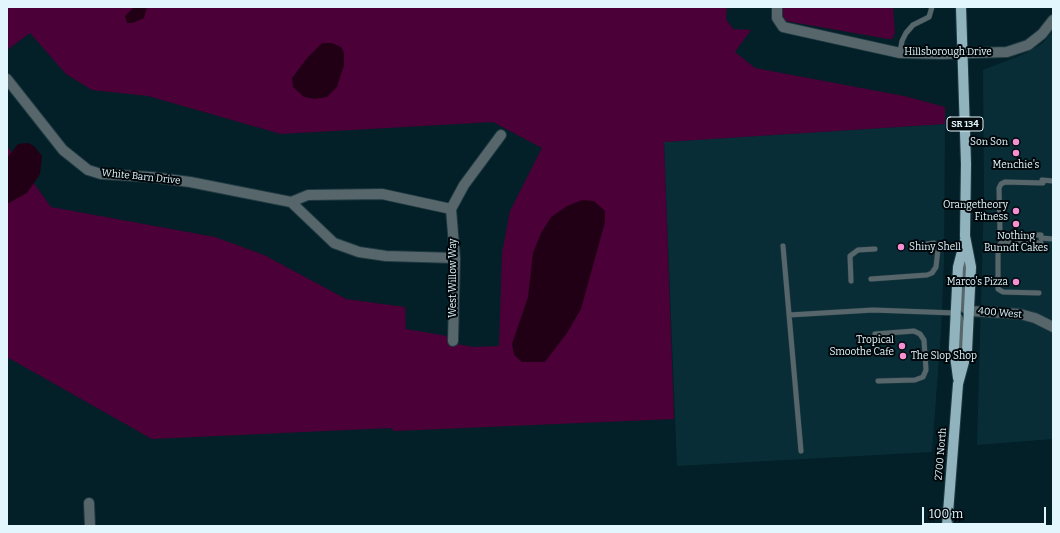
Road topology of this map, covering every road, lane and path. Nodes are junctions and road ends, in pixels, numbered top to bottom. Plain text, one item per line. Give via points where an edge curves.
1 (777, 7) edge
2 (932, 7) edge
3 (962, 7) edge
4 (1053, 20) edge
5 (900, 53) junction
6 (964, 54) junction
7 (7, 79) edge
8 (501, 135) dead end
9 (1053, 180) edge
10 (291, 202) junction
11 (451, 209) junction
12 (965, 236) junction
13 (1053, 238) edge
14 (1041, 239) junction
15 (927, 244) dead end
16 (783, 246) dead end
17 (875, 249) dead end
18 (455, 258) junction
19 (871, 279) dead end
20 (851, 281) dead end
21 (1039, 293) dead end
22 (969, 311) junction
23 (955, 313) junction
24 (789, 315) junction
25 (1053, 327) edge
26 (875, 334) dead end
27 (453, 341) dead end
28 (878, 381) dead end
29 (958, 384) junction
30 (801, 452) dead end
31 (89, 503) dead end
32 (90, 526) edge
33 (947, 526) edge

1 - 5 street, Hillsborough Drive via 777,18 783,27
2 - 5 lane via 929,17 913,25 906,33
3 - 6 main road, SR 134
4 - 6 street, Hillsborough Drive via 1042,34 1028,45 1007,52
5 - 6 street, Hillsborough Drive
6 - 12 main road, 2700 North / SR 134
7 - 10 street, White Barn Drive via 63,150 88,170 100,174 190,182
8 - 11 street via 464,184
9 - 14 lane via 1005,182 999,188 1000,233
10 - 11 street via 308,195 382,194
10 - 18 street via 334,243 359,252 386,256
11 - 18 street, West Willow Way
12 - 22 main road, 2700 North / SR 134 via 971,267
12 - 23 main road, 2700 North / SR 134 via 958,267
13 - 14 lane
14 - 21 lane via 1001,243 998,248 998,289 1003,292
15 - 19 lane via 934,244 938,249 936,267 932,273
16 - 24 lane
17 - 20 lane via 858,250 850,256
18 - 27 street, West Willow Way
22 - 25 street, 400 West via 1020,314
22 - 29 main road, 2700 North / SR 134 via 967,351
23 - 24 lane via 873,310
23 - 29 main road, 2700 North / SR 134 via 954,348
24 - 30 lane
26 - 28 lane via 914,331 920,334 924,340 926,370 923,377 915,380
29 - 33 main road, 2700 North / SR 134
31 - 32 street

